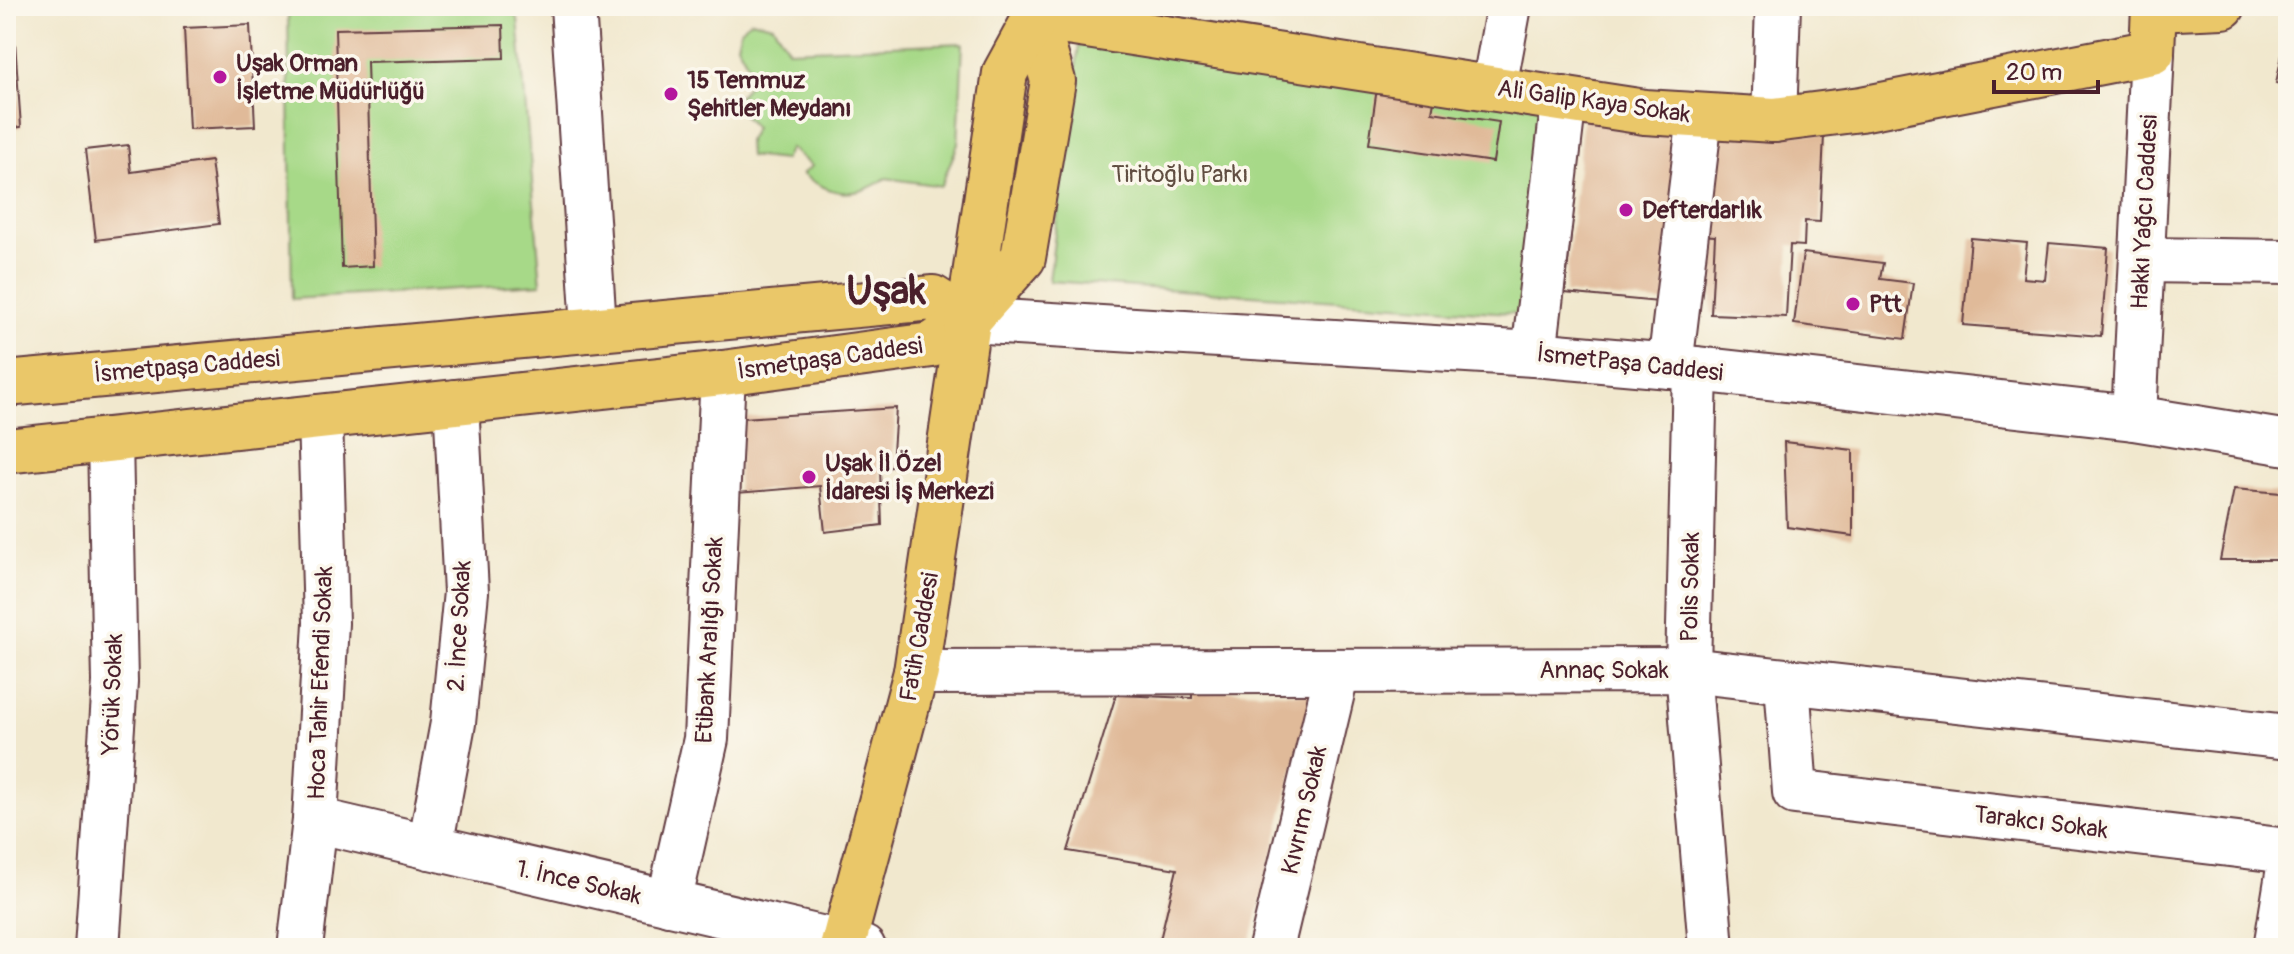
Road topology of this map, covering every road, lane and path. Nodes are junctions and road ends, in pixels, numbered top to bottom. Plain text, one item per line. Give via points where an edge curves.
1 (573, 6) edge
2 (1509, 6) edge
3 (1778, 6) edge
4 (2223, 6) edge
5 (2154, 8) edge
6 (1035, 12) edge
7 (2152, 52) junction
8 (1494, 87) junction
9 (1564, 99) junction
10 (1700, 116) junction
11 (1774, 120) junction
12 (2142, 260) junction
13 (2288, 262) edge
14 (968, 320) junction
15 (594, 327) junction
16 (1534, 354) junction
17 (1682, 367) junction
18 (723, 373) junction
19 (6, 384) edge
20 (456, 402) junction
21 (320, 417) junction
22 (2134, 418) junction
23 (110, 440) junction
24 (2288, 443) edge
25 (6, 451) edge
26 (1688, 670) junction
27 (916, 672) junction
28 (1337, 672) junction
29 (1787, 682) junction
30 (2288, 737) edge
31 (315, 820) junction
32 (430, 847) junction
33 (2288, 851) edge
34 (2288, 874) edge
35 (669, 903) junction
36 (849, 947) edge
37 (97, 948) edge
38 (300, 948) edge
39 (1271, 948) edge
40 (1711, 948) edge
41 (2276, 948) edge

1 - 15 street
2 - 8 street
3 - 11 street
4 - 5 main road
5 - 7 main road, Hakkı Yağcı Caddesi
6 - 8 main road, Ali Galip Kaya Sokak
6 - 14 main road via 1053,81 1023,258
7 - 11 main road, Ali Galip Kaya Sokak via 1861,109
7 - 12 street, Hakkı Yağcı Caddesi
8 - 9 main road, Ali Galip Kaya Sokak
9 - 10 main road, Ali Galip Kaya Sokak
9 - 16 street
10 - 11 main road, Ali Galip Kaya Sokak
10 - 17 street, Polis Sokak
12 - 13 street
12 - 22 street, Hakkı Yağcı Caddesi
14 - 15 main road, İsmetpaşa Caddesi via 933,298
14 - 16 street, İsmetPaşa Caddesi
14 - 18 main road, İsmetpaşa Caddesi via 932,345
14 - 27 main road, Fatih Caddesi
15 - 19 main road, İsmetpaşa Caddesi
16 - 17 street, İsmetPaşa Caddesi
17 - 22 street, İsmetPaşa Caddesi
17 - 26 street, Polis Sokak
18 - 20 main road, İsmetpaşa Caddesi
18 - 35 street, Etibank Aralığı Sokak via 706,739
20 - 21 main road, İsmetpaşa Caddesi
20 - 32 street, 2. İnce Sokak via 466,592 453,723
21 - 23 main road, İsmetpaşa Caddesi
21 - 31 street, Hoca Tahir Efendi Sokak via 326,623
22 - 24 street, İsmetPaşa Caddesi
23 - 25 main road, İsmetpaşa Caddesi
23 - 37 street, Yörük Sokak via 115,682
26 - 28 street, Annaç Sokak
26 - 29 street, Annaç Sokak
26 - 40 street, Polis Sokak
27 - 28 street, Annaç Sokak
27 - 36 main road, Fatih Caddesi
28 - 39 street, Kıvrım Sokak
29 - 30 street, Annaç Sokak
29 - 33 street, Tarakcı Sokak via 1795,792
31 - 32 street, 1. İnce Sokak
31 - 38 street, Hoca Tahir Efendi Sokak
32 - 35 street, 1. İnce Sokak
34 - 41 street
35 - 36 street, 1. İnce Sokak

